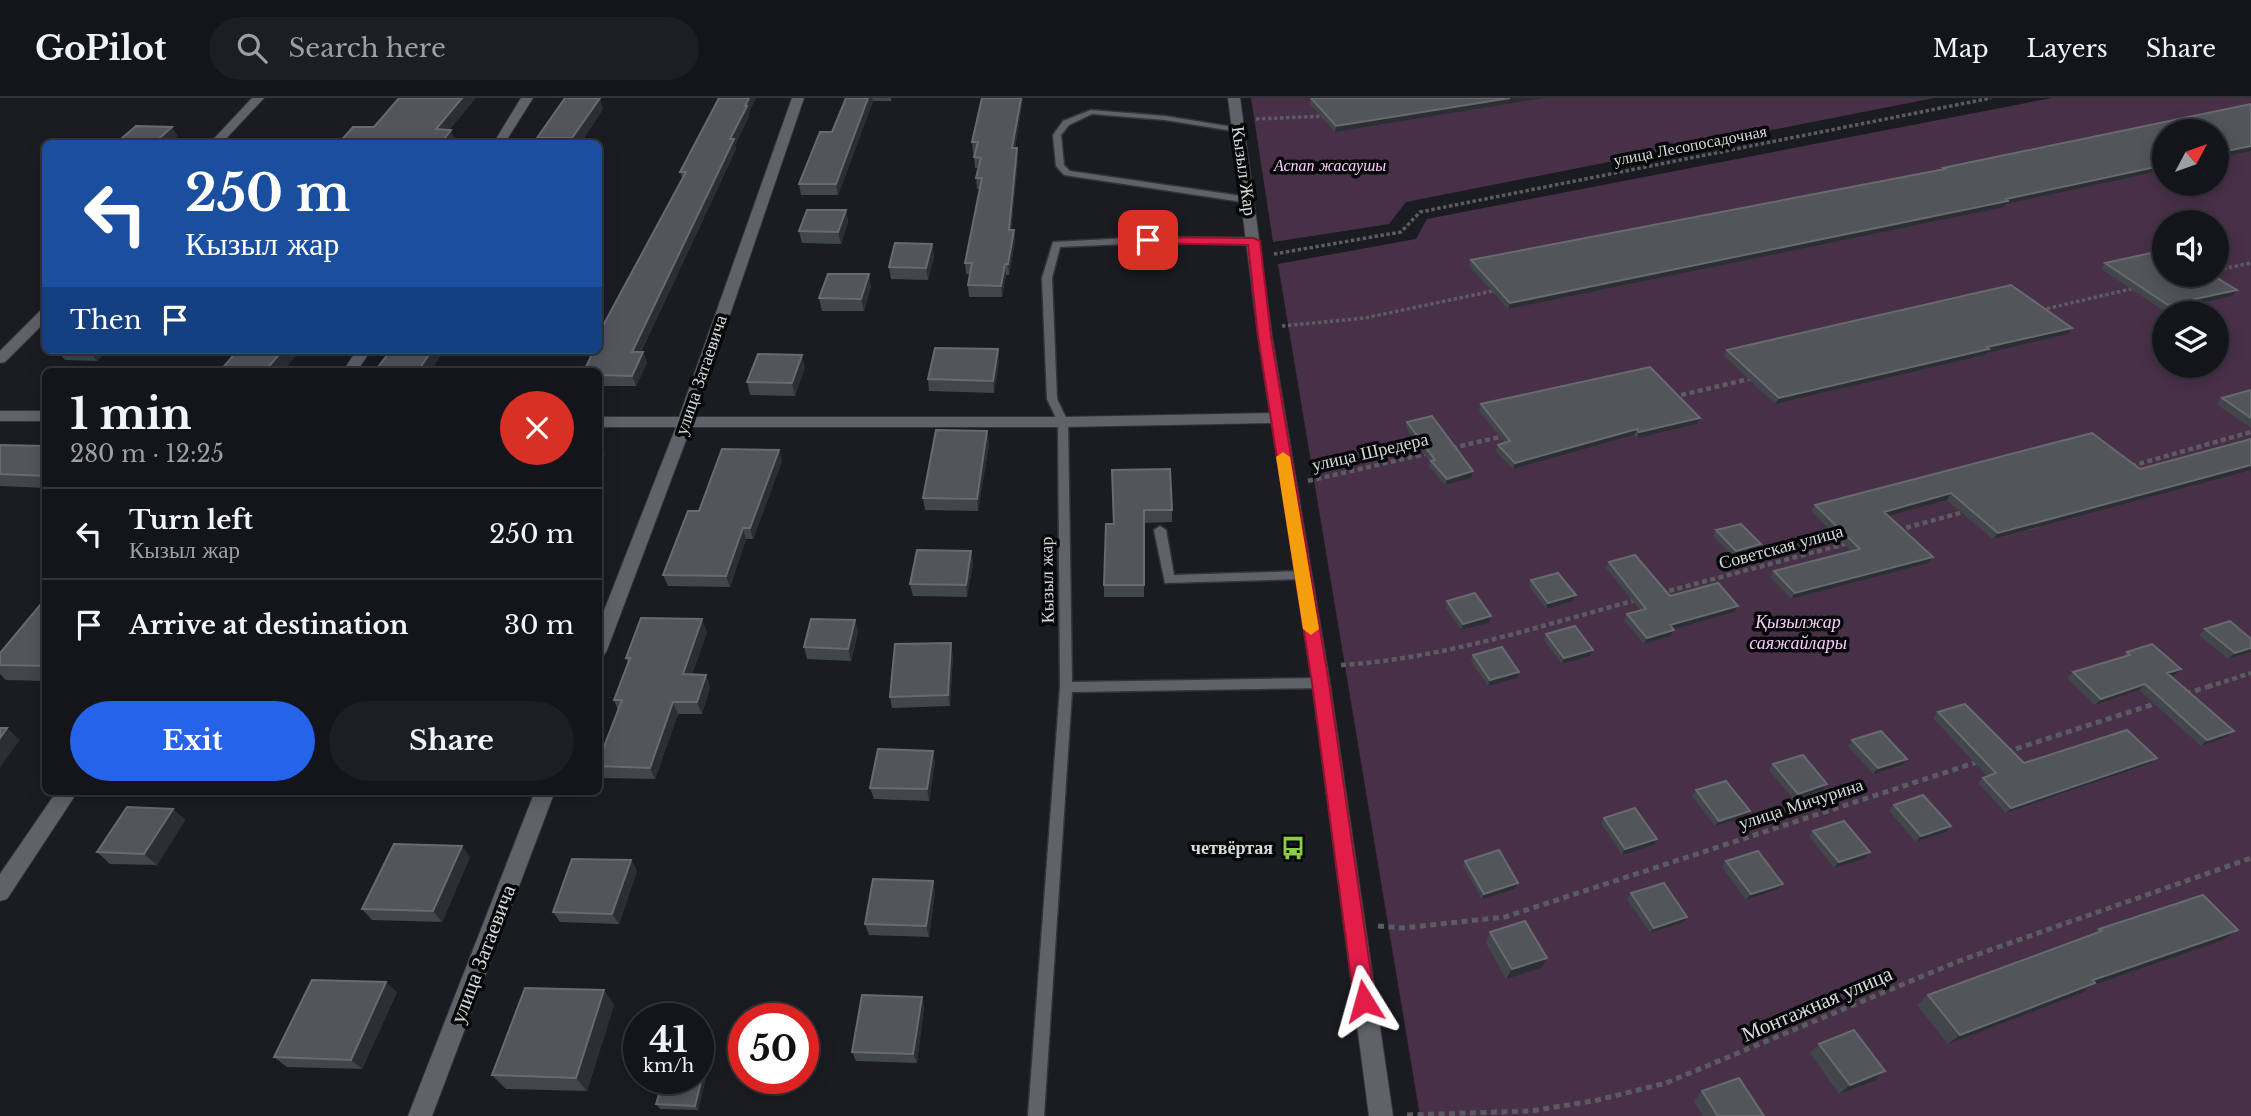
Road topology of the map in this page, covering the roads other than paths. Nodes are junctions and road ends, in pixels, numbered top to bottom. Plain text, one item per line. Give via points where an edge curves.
1 (258, 98) edge
2 (527, 98) edge
3 (798, 98) edge
4 (1234, 98) edge
5 (1238, 125) junction
6 (218, 140) edge
7 (501, 140) edge
8 (1249, 200) junction
9 (1255, 249) junction
10 (42, 317) edge
11 (0, 359) edge
12 (0, 416) edge
13 (42, 416) edge
14 (1277, 418) junction
15 (602, 422) edge
16 (1063, 422) junction
17 (685, 423) junction
18 (1160, 530) dead end
19 (1302, 575) junction
20 (602, 640) edge
21 (1321, 683) junction
22 (1066, 687) junction
23 (65, 795) edge
24 (543, 795) edge
25 (0, 892) edge
26 (421, 1116) edge
27 (1036, 1116) edge
28 (1381, 1116) edge

1 - 6 street
2 - 7 street
3 - 17 street, улица Затаевича
4 - 5 street, Кызыл Жар
5 - 8 street, Кызыл Жар
5 - 8 lane via 1091,112 1066,123 1057,135 1060,166 1066,173
8 - 9 street, Кызыл Жар
9 - 14 street, Кызыл Жар
9 - 16 lane, Кызыл жар via 1148,240 1056,244 1047,278 1052,399
10 - 11 street
12 - 13 street
14 - 16 street
14 - 19 street, Кызыл Жар
15 - 17 street
16 - 17 street
16 - 22 lane, Кызыл жар
17 - 20 street, улица Затаевича
18 - 19 lane via 1169,580
19 - 21 street, Кызыл Жар
21 - 22 lane
21 - 28 street, Кызыл Жар
22 - 27 lane, Кызыл жар
23 - 25 street
24 - 26 street, улица Затаевича

